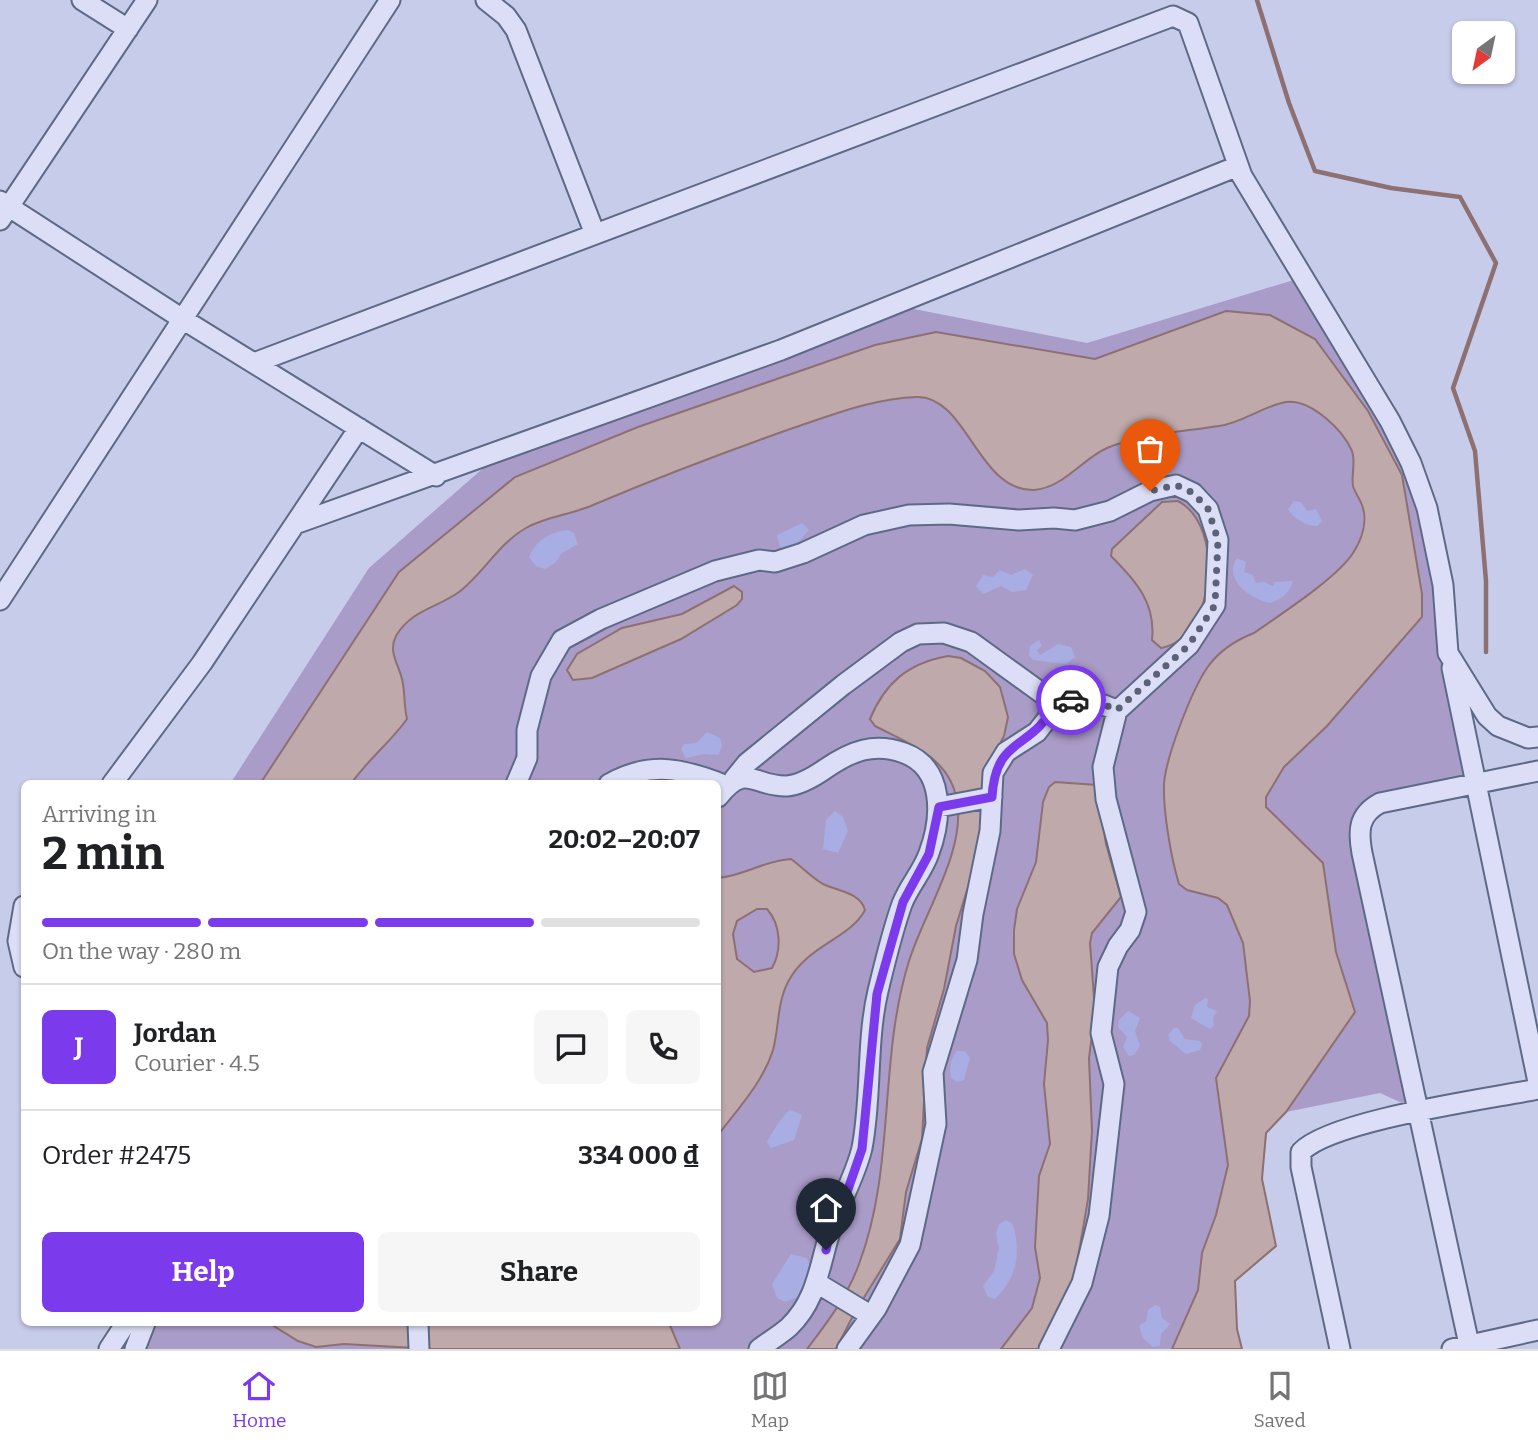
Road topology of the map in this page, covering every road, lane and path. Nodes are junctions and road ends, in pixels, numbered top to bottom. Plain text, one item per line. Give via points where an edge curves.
1 (82, 0) edge
2 (147, 0) edge
3 (390, 0) edge
4 (486, 0) edge
5 (128, 29) junction
6 (1238, 166) junction
7 (3, 210) edge
8 (595, 234) junction
9 (184, 320) junction
10 (254, 363) junction
11 (359, 428) junction
12 (436, 476) junction
13 (295, 524) junction
14 (0, 600) edge
15 (1448, 653) junction
16 (1055, 702) junction
17 (1117, 710) junction
18 (1538, 737) edge
19 (1538, 771) edge
20 (115, 780) edge
21 (518, 780) edge
22 (620, 780) edge
23 (710, 780) edge
24 (1476, 783) junction
25 (726, 787) edge
26 (990, 797) junction
27 (942, 806) junction
28 (21, 924) edge
29 (21, 954) edge
30 (1538, 1082) edge
31 (1538, 1088) edge
32 (1419, 1113) junction
33 (819, 1284) junction
34 (868, 1314) junction
35 (124, 1326) edge
36 (144, 1326) edge
37 (418, 1326) edge
38 (1538, 1330) edge
39 (1464, 1348) edge
40 (109, 1349) edge
41 (135, 1349) edge
42 (419, 1349) edge
43 (759, 1349) edge
44 (847, 1349) edge
45 (1049, 1349) edge
46 (1340, 1349) edge

1 - 5 street
2 - 5 street
3 - 9 street
4 - 8 street via 516,30
5 - 7 street
6 - 8 street via 1188,23 1167,17
6 - 12 street via 781,350
6 - 15 street via 1411,463 1427,508 1443,585
7 - 9 street
8 - 10 street
9 - 10 street
9 - 14 street
10 - 11 street
11 - 12 street
11 - 13 street
12 - 13 street
13 - 20 street via 202,663
15 - 18 street via 1487,716 1518,734
15 - 24 street
16 - 17 street via 1074,700
16 - 25 street via 971,642 944,633 919,634 843,685 747,763
16 - 26 street via 1037,732 1006,752 993,773
17 - 21 street via 1189,645 1215,605 1218,540 1208,509 1193,493 1176,485 1075,520 909,515 864,526 775,562 759,560 715,570 601,619 562,640 541,676 527,730 527,758
17 - 45 street via 1103,767 1106,799 1136,912 1108,967 1101,1034 1114,1084 1099,1216 1082,1283
19 - 24 street
22 - 23 street via 646,769 667,768
24 - 30 street
24 - 32 street via 1380,803 1360,822 1361,846
25 - 27 street via 751,776 789,786 862,748 892,749 917,758 932,775
26 - 27 street
26 - 34 street via 990,831 967,960 933,1072 936,1124 910,1245
27 - 33 street via 929,854 903,902 877,994 862,1149 830,1231
28 - 29 street
31 - 32 street
32 - 39 street
32 - 46 street via 1348,1127 1311,1142 1301,1152
33 - 34 street
33 - 43 street via 788,1328
34 - 44 street
35 - 40 street
36 - 41 street
37 - 42 street
38 - 39 street

